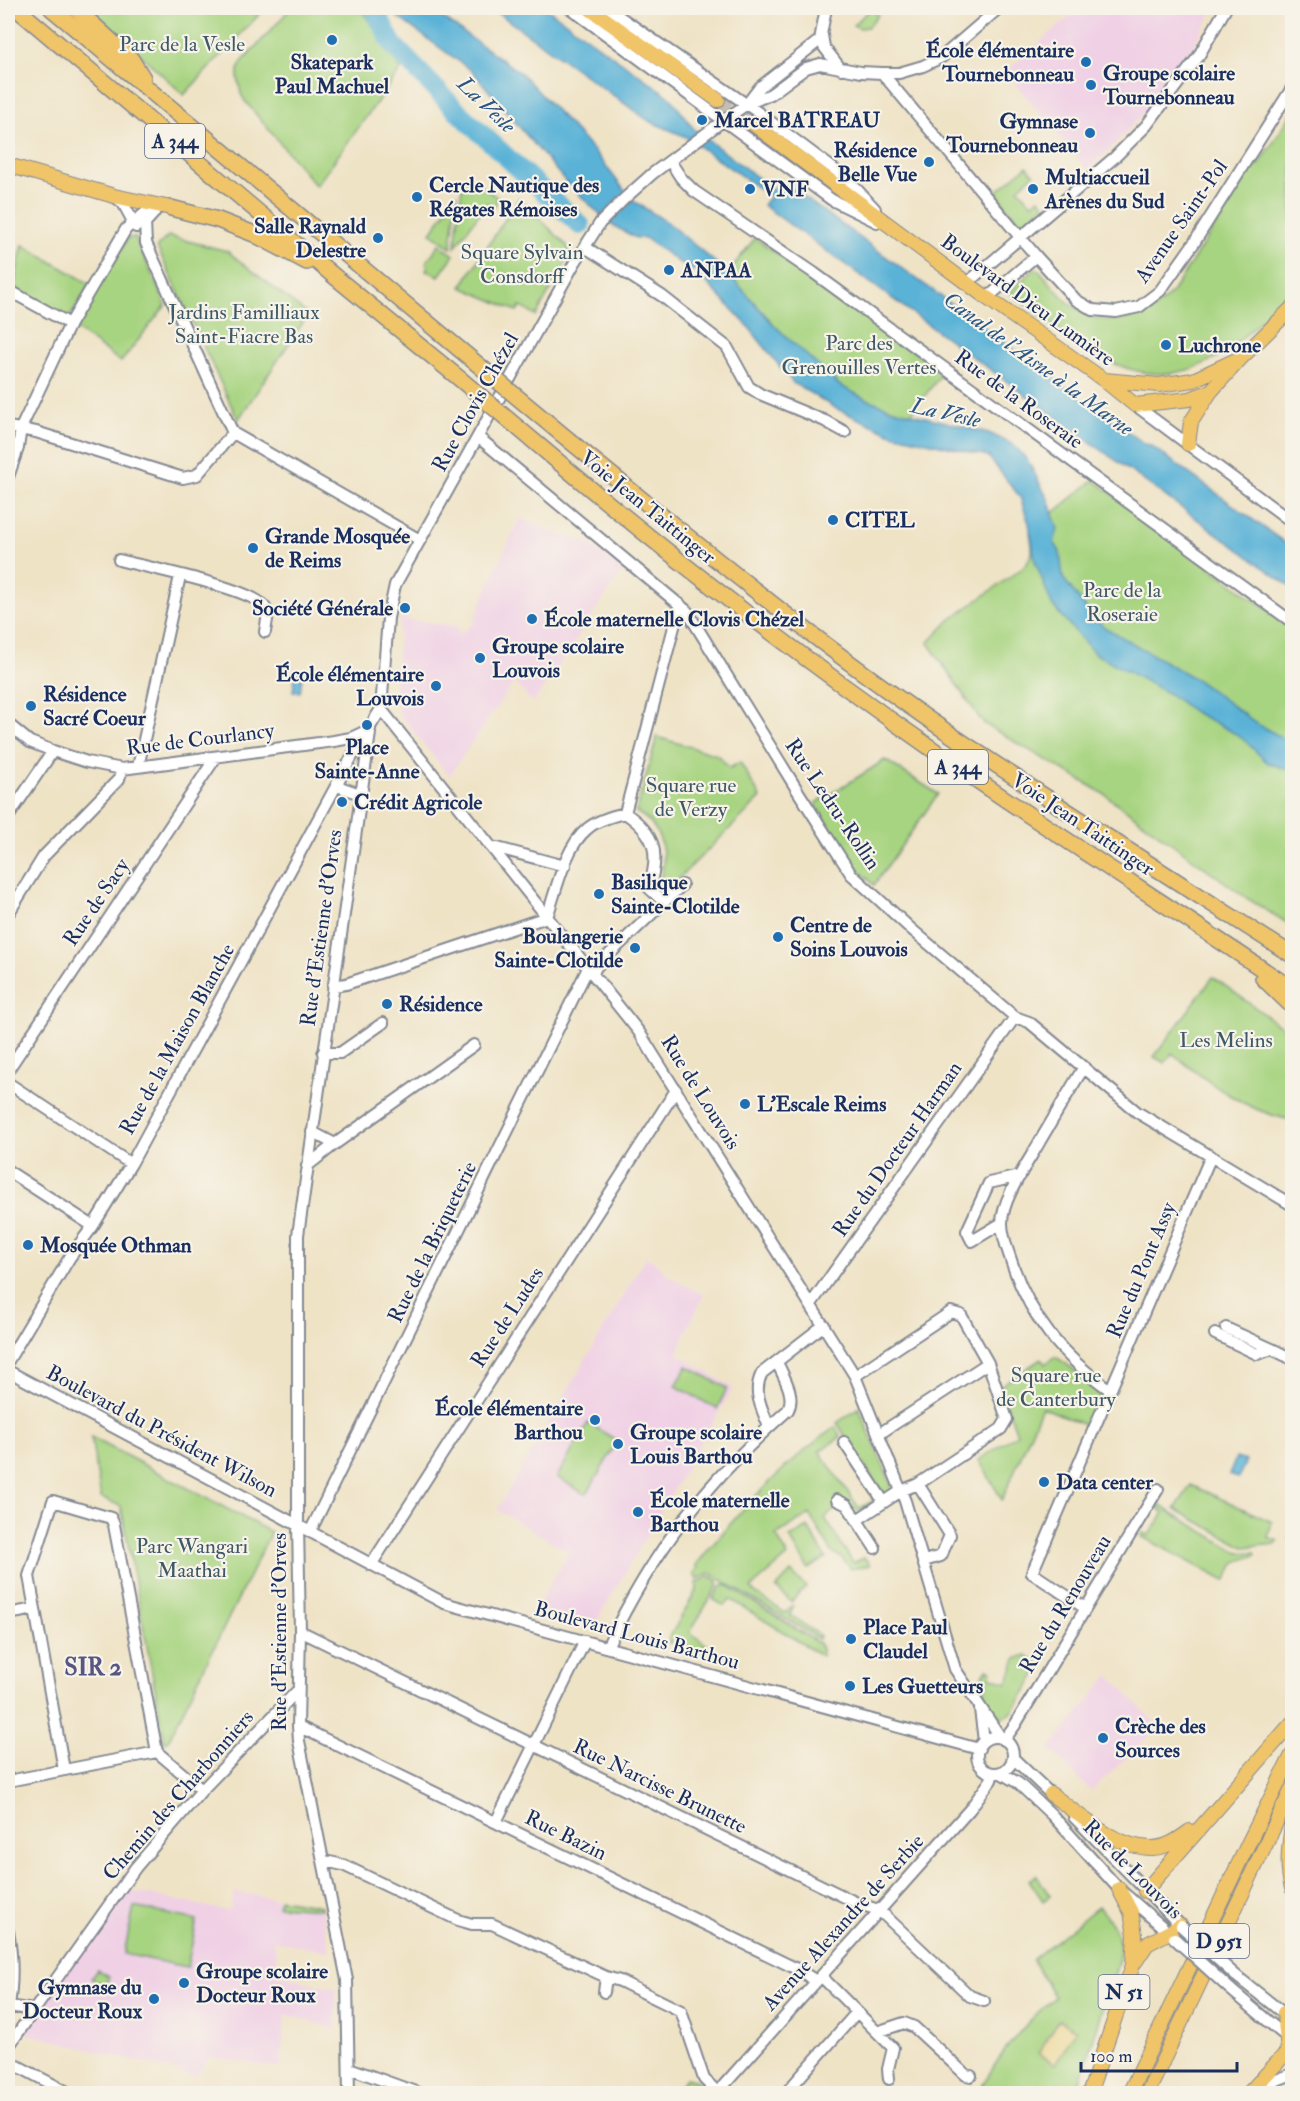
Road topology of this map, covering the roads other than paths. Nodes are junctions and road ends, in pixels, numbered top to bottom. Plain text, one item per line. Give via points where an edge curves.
1 (16, 8) edge
2 (51, 8) edge
3 (75, 8) edge
4 (570, 8) edge
5 (589, 8) edge
6 (607, 8) edge
7 (826, 8) edge
8 (999, 8) edge
9 (1226, 8) edge
10 (819, 39) junction
11 (841, 69) junction
12 (882, 73) junction
13 (1293, 88) edge
14 (150, 90) junction
15 (718, 100) tunnel mouth
16 (747, 104) junction
17 (721, 122) junction
18 (752, 123) tunnel mouth
19 (670, 160) junction
20 (8, 165) edge
21 (114, 196) junction
22 (143, 201) junction
23 (171, 208) junction
24 (134, 223) junction
25 (896, 231) junction
26 (1021, 237) junction
27 (146, 243) junction
28 (585, 247) junction
29 (1036, 256) junction
30 (334, 276) junction
31 (968, 284) junction
32 (8, 290) edge
33 (987, 298) junction
34 (1292, 310) edge
35 (70, 324) junction
36 (1241, 358) junction
37 (1104, 380) junction
38 (1212, 391) junction
39 (1135, 405) junction
40 (8, 427) edge
41 (21, 428) junction
42 (845, 432) dead end
43 (233, 434) junction
44 (478, 437) junction
45 (1188, 444) junction
46 (8, 477) edge
47 (1293, 522) edge
48 (420, 540) junction
49 (119, 560) dead end
50 (180, 576) junction
51 (680, 604) junction
52 (1293, 622) edge
53 (265, 632) dead end
54 (381, 709) junction
55 (8, 724) edge
56 (370, 729) junction
57 (53, 751) junction
58 (216, 757) junction
59 (138, 767) junction
60 (122, 770) junction
61 (337, 786) junction
62 (360, 794) junction
63 (625, 813) junction
64 (8, 817) edge
65 (490, 846) junction
66 (565, 866) junction
67 (682, 885) dead end
68 (664, 902) junction
69 (8, 915) edge
70 (547, 917) junction
71 (1231, 947) junction
72 (1293, 956) edge
73 (590, 971) junction
74 (333, 986) junction
75 (1293, 989) edge
76 (1293, 1006) edge
77 (1015, 1017) junction
78 (383, 1023) dead end
79 (474, 1045) dead end
80 (323, 1053) junction
81 (1084, 1067) junction
82 (8, 1070) edge
83 (8, 1083) edge
84 (676, 1090) junction
85 (312, 1132) junction
86 (335, 1144) junction
87 (1211, 1156) junction
88 (131, 1164) junction
89 (307, 1166) junction
90 (8, 1171) edge
91 (1020, 1176) junction
92 (1293, 1204) edge
93 (1002, 1223) junction
94 (93, 1227) junction
95 (811, 1304) junction
96 (824, 1325) junction
97 (1226, 1328) dead end
98 (1215, 1334) dead end
99 (1272, 1349) junction
100 (1293, 1359) edge
101 (8, 1361) edge
102 (777, 1362) junction
103 (988, 1363) junction
104 (8, 1371) edge
105 (855, 1376) junction
106 (1110, 1390) junction
107 (769, 1427) junction
108 (879, 1434) junction
109 (844, 1442) dead end
110 (918, 1484) junction
111 (1158, 1488) dead end
112 (901, 1491) junction
113 (837, 1500) dead end
114 (884, 1502) junction
115 (857, 1520) junction
116 (298, 1525) junction
117 (310, 1532) junction
118 (875, 1548) dead end
119 (924, 1561) junction
120 (371, 1565) junction
121 (1085, 1608) junction
122 (34, 1609) junction
123 (8, 1614) edge
124 (300, 1631) junction
125 (585, 1641) junction
126 (607, 1647) junction
127 (298, 1690) junction
128 (980, 1706) junction
129 (1293, 1723) edge
130 (298, 1726) junction
131 (1002, 1739) junction
132 (982, 1745) junction
133 (534, 1746) junction
134 (157, 1752) junction
135 (1293, 1755) edge
136 (1013, 1758) junction
137 (64, 1770) junction
138 (997, 1773) junction
139 (8, 1781) edge
140 (1293, 1789) edge
141 (202, 1790) junction
142 (1051, 1794) junction
143 (1213, 1813) junction
144 (496, 1822) junction
145 (1293, 1825) edge
146 (325, 1862) junction
147 (1293, 1888) edge
148 (1119, 1889) junction
149 (1145, 1891) junction
150 (879, 1910) junction
151 (1148, 1915) junction
152 (8, 1931) edge
153 (1174, 1932) junction
154 (1133, 1965) junction
155 (606, 1977) junction
156 (819, 1978) junction
157 (604, 1992) dead end
158 (984, 2001) dead end
159 (8, 2009) edge
160 (33, 2010) junction
161 (857, 2012) junction
162 (1288, 2016) edge
163 (878, 2032) junction
164 (1290, 2040) edge
165 (8, 2047) edge
166 (8, 2061) edge
167 (349, 2068) junction
168 (1293, 2074) edge
169 (971, 2076) dead end
170 (889, 2079) dead end
171 (1250, 2092) edge
172 (717, 2093) edge
173 (71, 2094) edge
174 (348, 2094) edge
175 (421, 2094) edge
176 (785, 2094) edge
177 (1089, 2094) edge
178 (1129, 2094) edge
179 (1147, 2094) edge

1 - 30 highway, Voie Jean Taittinger / A 344
2 - 14 highway, Voie Jean Taittinger / A 344
3 - 14 highway via 131,59
4 - 17 street, Boulevard Dieu Lumière
5 - 15 main road
6 - 16 street, Boulevard Dieu Lumière
7 - 10 street
8 - 12 street via 934,62
9 - 26 street via 1198,57 1146,126
10 - 11 street
10 - 16 street via 760,87
11 - 12 street
11 - 16 street via 820,64 806,68 771,94
12 - 26 street, Avenue Saint-Pol
13 - 29 street, Avenue Saint-Pol via 1194,243 1160,291 1139,306 1116,312 1093,310 1076,300
14 - 72 highway, Voie Jean Taittinger / A 344, bridge via 711,557 838,654 959,740
16 - 17 street, Rue Clovis Chézel
16 - 25 street, Boulevard Dieu Lumière via 847,180
17 - 19 street, Rue Clovis Chézel
17 - 25 street, Boulevard Dieu Lumière via 832,200
18 - 25 main road, Boulevard Dieu Lumière
19 - 28 street, Rue Clovis Chézel via 600,223
19 - 52 street, Rue de la Roseraie via 694,191 814,273
20 - 21 main road
21 - 22 main road
21 - 24 street via 123,203
22 - 23 main road
22 - 24 street
23 - 24 street via 151,208
23 - 27 street via 153,213 145,223
23 - 30 highway via 254,234
24 - 27 street
24 - 35 street via 126,229
25 - 31 main road, Boulevard Dieu Lumière
26 - 29 street, Avenue Saint-Pol
26 - 31 street
27 - 43 street
28 - 42 street via 662,296 727,347 749,387
28 - 44 street, Rue Clovis Chézel
29 - 33 street
30 - 71 highway, Voie Jean Taittinger / A 344, bridge via 695,573 825,673 936,752
31 - 33 main road, Boulevard Dieu Lumière
32 - 35 street
33 - 37 main road, Boulevard Dieu Lumière
34 - 36 main road
35 - 41 street
36 - 37 main road via 1193,380 1160,385
36 - 38 main road
37 - 39 main road, Boulevard Dieu Lumière
38 - 39 main road via 1190,399
38 - 45 main road via 1191,422
39 - 45 street
40 - 41 street
41 - 43 street via 183,478 197,476
41 - 46 street
43 - 48 street
44 - 48 street, Rue Clovis Chézel
44 - 51 street, Rue Ledru-Rollin
45 - 47 street
48 - 54 street, Rue Clovis Chézel via 395,585 388,618
49 - 50 street
50 - 53 street via 223,586 258,600 268,615
50 - 59 street
51 - 63 street
51 - 77 street, Rue Ledru-Rollin via 851,874
54 - 56 street, Rue de la Maison Blanche
54 - 65 street, Rue de Louvois
55 - 57 street, Rue de Courlancy via 30,742
56 - 58 street, Rue de Courlancy via 351,738
56 - 61 street, Rue de la Maison Blanche
56 - 62 street, Rue d'Estienne d'Orves
57 - 60 street, Rue de Courlancy
57 - 64 street
58 - 59 street, Rue de Courlancy
58 - 82 street, Rue de Sacy
59 - 60 street, Rue de Courlancy
60 - 69 street via 119,779 44,856
61 - 62 street
61 - 88 street, Rue de la Maison Blanche
62 - 74 street, Rue d'Estienne d'Orves
63 - 66 street via 587,828
63 - 68 street via 650,836 656,860 649,888
65 - 66 street
65 - 70 street, Rue de Louvois
66 - 70 street
67 - 68 street, Rue de la Briqueterie
68 - 73 street, Rue de la Briqueterie
70 - 73 street, Rue de Louvois
70 - 74 street
71 - 75 highway, Voie Jean Taittinger / A 344
71 - 76 highway
73 - 84 street, Rue de Louvois via 639,1032
73 - 117 street, Rue de la Briqueterie
74 - 80 street, Rue d'Estienne d'Orves
77 - 81 street, Rue Ledru-Rollin via 1029,1022
77 - 95 street, Rue du Docteur Harman
78 - 80 street via 340,1053
79 - 86 street
80 - 85 street, Rue d'Estienne d'Orves
81 - 87 street, Rue Ledru-Rollin via 1137,1112
81 - 91 street
83 - 88 street
84 - 95 street, Rue de Louvois
84 - 120 street, Rue de Ludes
85 - 86 street
85 - 89 street, Rue d'Estienne d'Orves
86 - 89 street
87 - 92 street, Rue Ledru-Rollin
87 - 106 street, Rue du Pont Assy
88 - 94 street, Rue de la Maison Blanche
89 - 116 street, Rue d'Estienne d'Orves via 298,1235
90 - 94 street
91 - 93 street via 1007,1201
91 - 93 street via 989,1183 967,1231 972,1241
93 - 106 street via 1009,1256 1032,1311 1084,1372
94 - 101 street, Rue de la Maison Blanche via 70,1257
95 - 96 street, Rue de Louvois
96 - 102 street
96 - 105 street, Rue de Louvois
97 - 99 street
98 - 99 street via 1257,1354
99 - 100 street
102 - 107 street via 757,1382 757,1394
102 - 107 street via 792,1403
103 - 105 street via 961,1315 951,1312
103 - 108 street
103 - 110 street via 1007,1419 1002,1429
104 - 116 street, Boulevard du Président Wilson
105 - 108 street, Rue de Louvois
106 - 121 street, Rue du Pont Assy via 1032,1573
107 - 126 street via 720,1475 666,1542
108 - 112 street, Rue de Louvois
109 - 114 street
110 - 112 street
110 - 119 street via 950,1535 941,1556
111 - 121 street, Rue du Renouveau
112 - 114 street
112 - 119 street, Rue de Louvois
113 - 115 street via 848,1504
114 - 115 street
115 - 118 street
116 - 117 street, Boulevard Louis Barthou
116 - 124 street, Rue d'Estienne d'Orves
117 - 120 street, Boulevard Louis Barthou
119 - 128 street, Rue de Louvois via 955,1669
120 - 125 street, Boulevard Louis Barthou via 444,1603
121 - 131 street, Rue du Renouveau via 1015,1725
122 - 123 street
122 - 134 street via 29,1576 53,1501 111,1518
122 - 137 street
124 - 127 street, Rue d'Estienne d'Orves
124 - 133 street, Rue Narcisse Brunette
125 - 126 street, Boulevard Louis Barthou
125 - 133 street
126 - 132 street, Boulevard Louis Barthou
127 - 130 street, Rue d'Estienne d'Orves
127 - 141 street, Chemin des Charbonniers
128 - 131 street, Rue de Louvois
128 - 132 street, Rue de Louvois
129 - 143 main road
130 - 144 street, Rue Bazin
130 - 146 street, Rue d'Estienne d'Orves
131 - 132 street via 993,1738
131 - 136 street via 1011,1748
132 - 138 street via 978,1758 981,1766
133 - 144 street
133 - 150 street, Rue Narcisse Brunette via 859,1905
134 - 137 street
134 - 141 street
135 - 178 main road, D 951
136 - 138 street via 1009,1767
136 - 142 street, Rue de Louvois
137 - 139 street
138 - 148 street, Rue de Louvois via 1018,1783 1052,1815
138 - 150 street, Avenue Alexandre de Serbie
140 - 179 main road, D 951
141 - 160 street, Chemin des Charbonniers via 136,1867
142 - 143 main road via 1115,1838 1154,1848 1176,1842
142 - 149 street, Rue de Louvois
143 - 149 main road
144 - 156 street, Rue Bazin
145 - 147 main road via 1288,1849
146 - 155 street via 343,1865 458,1920 492,1924
146 - 167 street, Rue d'Estienne d'Orves via 347,1980
148 - 151 street, Rue de Louvois
148 - 154 main road, N 51 via 1131,1912 1135,1935
149 - 151 street
149 - 153 street, Rue de Louvois
150 - 156 street, Avenue Alexandre de Serbie
150 - 158 street, Rue Narcisse Brunette via 970,1996
151 - 153 street, Rue de Louvois
152 - 159 street via 12,1984
153 - 154 main road, N 51 via 1147,1944
153 - 162 street, Rue de Louvois, bridge
153 - 164 street, Rue de Louvois, bridge via 1230,1989
154 - 177 main road, N 51
155 - 157 street
155 - 172 street via 681,2011 704,2079
156 - 161 street, Rue Bazin
156 - 172 street, Avenue Alexandre de Serbie
159 - 160 street
160 - 165 street, Chemin des Charbonniers
161 - 163 street, Rue Bazin
161 - 176 street
162 - 164 main road
163 - 169 street via 904,2023 914,2027
163 - 170 street, Rue Bazin via 893,2048
164 - 171 main road via 1288,2051
166 - 173 street
167 - 174 street, Rue d'Estienne d'Orves
167 - 175 street
168 - 171 street

